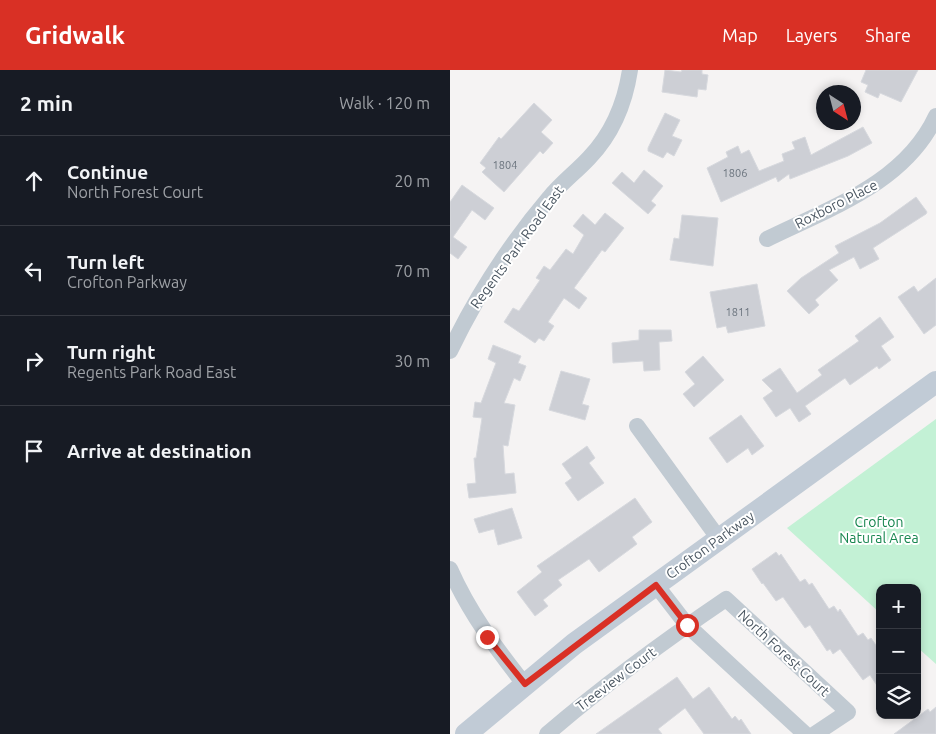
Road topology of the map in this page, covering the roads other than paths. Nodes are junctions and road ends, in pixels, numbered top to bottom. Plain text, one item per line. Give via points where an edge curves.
1 (630, 70) edge
2 (936, 116) edge
3 (767, 239) dead end
4 (450, 350) edge
5 (936, 382) edge
6 (637, 426) dead end
7 (719, 539) junction
8 (450, 569) edge
9 (656, 585) junction
10 (687, 625) junction
11 (525, 684) junction
12 (466, 734) edge
13 (547, 734) edge
14 (805, 734) edge
15 (815, 734) edge

1 - 4 street, Regents Park Road East via 618,117 589,158 548,198 504,258
2 - 3 street, Roxboro Place via 920,144 884,179
5 - 7 street, Crofton Parkway
6 - 7 street
7 - 9 street, Crofton Parkway
8 - 11 street via 487,637
9 - 10 street
9 - 11 street, Crofton Parkway
10 - 13 street, Treeview Court
10 - 14 street
10 - 15 street, North Forest Court via 726,599 848,712
11 - 12 street, Crofton Parkway

